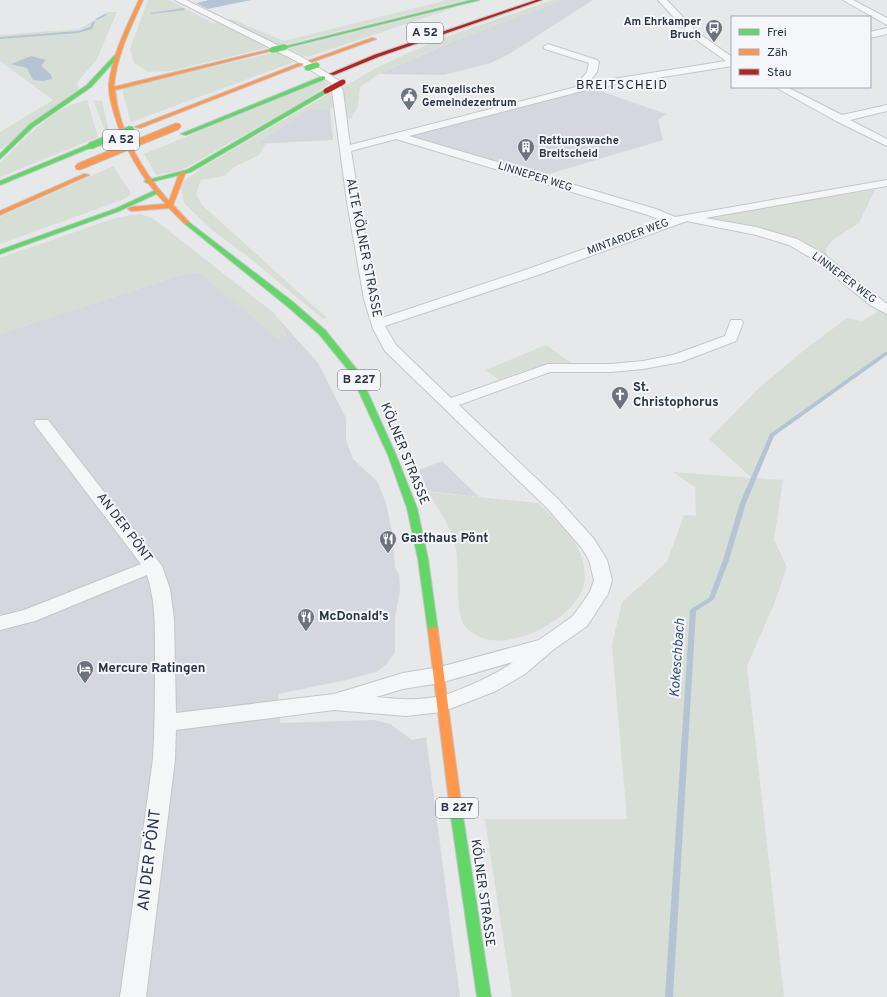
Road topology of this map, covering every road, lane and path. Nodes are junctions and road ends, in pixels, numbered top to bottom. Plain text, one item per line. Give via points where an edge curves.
1 (140, 0) edge
2 (179, 0) edge
3 (527, 0) edge
4 (540, 0) edge
5 (662, 0) edge
6 (847, 0) edge
7 (482, 3) edge
8 (460, 14) dead end
9 (887, 22) edge
10 (408, 27) dead end
11 (887, 31) edge
12 (871, 35) edge
13 (434, 37) junction
14 (382, 38) dead end
15 (548, 47) dead end
16 (116, 61) junction
17 (731, 61) edge
18 (731, 62) edge
19 (126, 69) dead end
20 (316, 69) junction
21 (138, 73) dead end
22 (175, 74) junction
23 (586, 87) junction
24 (782, 88) edge
25 (113, 93) junction
26 (90, 98) dead end
27 (103, 98) dead end
28 (887, 108) edge
29 (54, 110) junction
30 (840, 119) junction
31 (181, 136) dead end
32 (397, 136) junction
33 (887, 143) edge
34 (346, 149) junction
35 (142, 152) dead end
36 (0, 157) edge
37 (121, 160) dead end
38 (74, 166) junction
39 (90, 174) dead end
40 (182, 174) junction
41 (147, 181) junction
42 (0, 183) edge
43 (887, 183) edge
44 (0, 190) edge
45 (156, 192) junction
46 (170, 206) junction
47 (117, 210) junction
48 (0, 213) edge
49 (678, 219) junction
50 (0, 252) edge
51 (887, 310) edge
52 (736, 323) dead end
53 (378, 324) junction
54 (448, 404) junction
55 (42, 422) dead end
56 (153, 566) junction
57 (0, 623) edge
58 (546, 645) junction
59 (440, 675) junction
60 (334, 702) junction
61 (442, 704) junction
62 (166, 723) junction
63 (133, 997) edge
64 (484, 997) edge

1 - 16 main road, KÖLNER STRASSE
2 - 34 street, ALTE KÖLNER STRASSE via 299,59 335,82
3 - 20 main road, A 52
4 - 13 main road
5 - 17 street via 694,34
6 - 9 street
7 - 8 main road, A 52
7 - 10 main road
7 - 22 main road, bridge
11 - 12 street
13 - 20 main road via 376,56
13 - 40 main road, bridge via 326,91
14 - 20 main road, A 52
15 - 23 street via 594,62 592,72 583,83
16 - 19 main road
16 - 25 main road, KÖLNER STRASSE
16 - 29 main road via 83,91
18 - 23 street
20 - 31 main road
20 - 38 main road, A 52, bridge
20 - 38 main road, A 52 via 169,120
20 - 42 main road, bridge via 138,127
21 - 22 main road
22 - 25 main road
23 - 32 street
24 - 30 street
25 - 27 main road
25 - 41 main road, KÖLNER STRASSE via 125,143
26 - 29 main road
28 - 30 street
29 - 36 main road via 28,128
30 - 33 street
32 - 34 street
32 - 49 street, LINNEPER WEG
34 - 53 street, ALTE KÖLNER STRASSE via 362,252 373,312
35 - 37 main road
38 - 44 main road, A 52
39 - 48 main road
40 - 41 main road
40 - 46 main road
41 - 45 main road, KÖLNER STRASSE
43 - 49 street, MINTARDER WEG
45 - 46 main road, KÖLNER STRASSE / B 227
45 - 47 main road
46 - 47 main road
46 - 59 main road, KÖLNER STRASSE / B 227 via 203,236 323,333 359,380 406,489 419,534
47 - 50 main road
49 - 51 street, LINNEPER WEG via 793,242 815,255
49 - 53 street, MINTARDER WEG via 533,272
52 - 54 street via 731,338 676,359 611,368 548,368
53 - 54 street, ALTE KÖLNER STRASSE via 390,348
54 - 58 street, ALTE KÖLNER STRASSE via 553,504 588,543 598,560 603,580 600,594 580,621
55 - 56 street, AN DER PÖNT
56 - 57 street via 28,616
56 - 62 street, AN DER PÖNT via 161,589 164,619
58 - 59 street, ALTE KÖLNER STRASSE
58 - 61 street, ALTE KÖLNER STRASSE via 518,669 489,685
59 - 60 street via 403,682
59 - 61 main road, KÖLNER STRASSE / B 227
60 - 61 street via 393,708
60 - 62 street
61 - 64 main road, KÖLNER STRASSE / B 227
62 - 63 street, AN DER PÖNT

